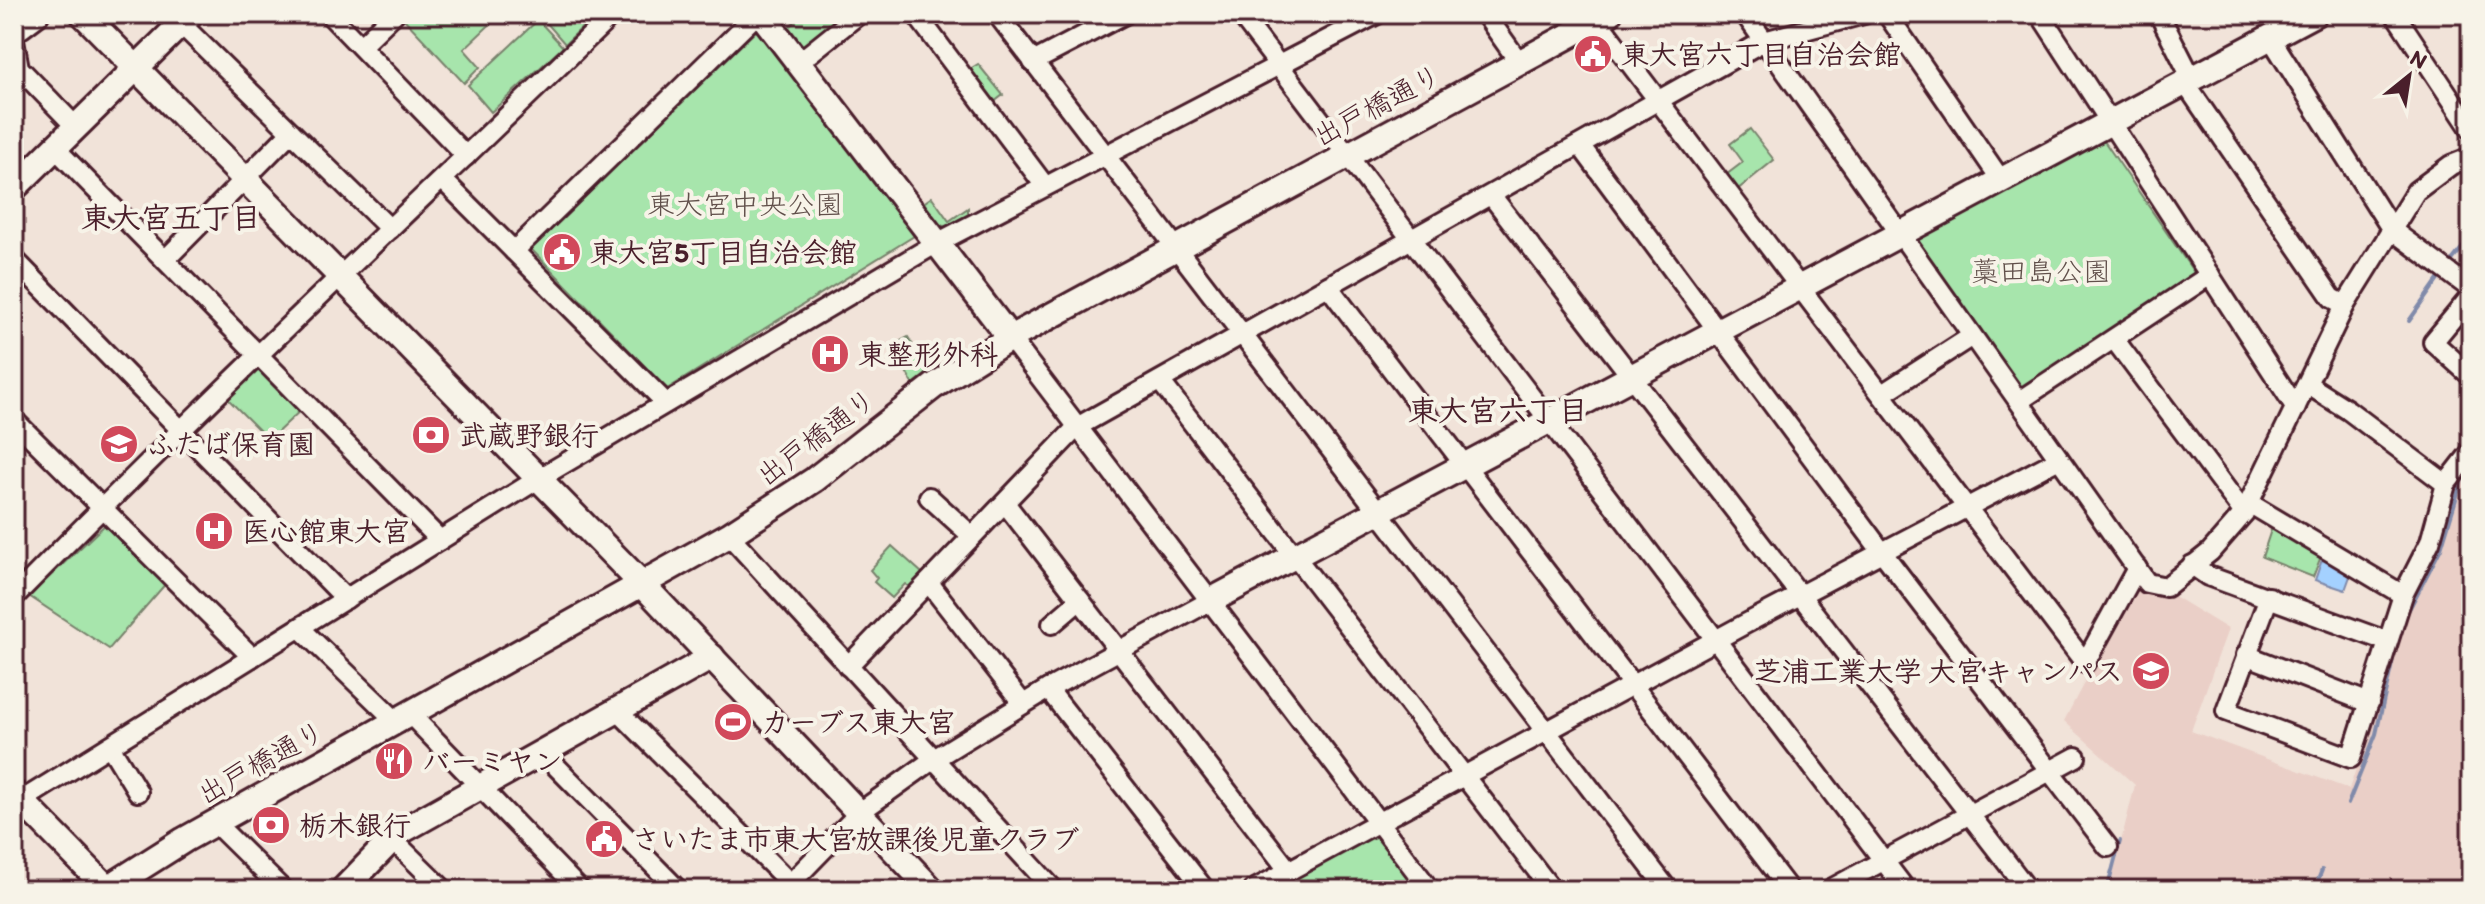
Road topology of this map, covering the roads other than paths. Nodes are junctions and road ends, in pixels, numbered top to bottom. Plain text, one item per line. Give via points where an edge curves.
1 (83, 14) edge
2 (329, 14) edge
3 (394, 14) edge
4 (613, 14) edge
5 (759, 14) edge
6 (859, 14) edge
7 (916, 14) edge
8 (997, 14) edge
9 (1125, 14) edge
10 (1240, 14) edge
11 (1377, 14) edge
12 (1485, 14) edge
13 (1745, 14) edge
14 (1864, 14) edge
15 (1887, 14) edge
16 (2040, 14) edge
17 (2159, 14) edge
18 (2314, 14) edge
19 (2395, 14) edge
20 (1603, 17) edge
21 (186, 19) edge
22 (2270, 37) junction
23 (14, 41) edge
24 (1764, 41) junction
25 (361, 46) junction
26 (799, 62) junction
27 (1033, 62) junction
28 (1519, 62) junction
29 (1279, 65) junction
30 (136, 69) junction
31 (2188, 81) junction
32 (1658, 101) junction
33 (2110, 123) junction
34 (76, 127) junction
35 (2471, 129) edge
36 (291, 132) junction
37 (1580, 145) junction
38 (55, 148) junction
39 (1105, 155) junction
40 (1348, 155) junction
41 (466, 156) junction
42 (2471, 157) edge
43 (244, 177) junction
44 (442, 179) junction
45 (2001, 180) junction
46 (15, 185) edge
47 (1045, 186) junction
48 (1491, 195) junction
49 (390, 229) junction
50 (2392, 230) junction
51 (1900, 233) junction
52 (1411, 239) junction
53 (937, 243) junction
54 (1176, 248) junction
55 (514, 251) junction
56 (14, 259) edge
57 (165, 260) junction
58 (2210, 275) junction
59 (339, 276) junction
60 (1328, 286) junction
61 (1800, 287) junction
62 (2471, 289) edge
63 (2471, 296) edge
64 (2345, 305) junction
65 (1717, 332) junction
66 (1242, 334) junction
67 (1972, 336) junction
68 (1010, 338) junction
69 (2114, 339) junction
70 (258, 355) junction
71 (2471, 376) edge
72 (1631, 377) junction
73 (1160, 381) junction
74 (2307, 384) junction
75 (1882, 394) junction
76 (2019, 401) junction
77 (666, 403) junction
78 (2296, 408) junction
79 (14, 420) edge
80 (1550, 420) junction
81 (1077, 427) junction
82 (181, 430) junction
83 (2471, 452) edge
84 (2059, 459) junction
85 (1466, 465) junction
86 (538, 479) junction
87 (2446, 484) junction
88 (929, 497) dead end
89 (1005, 503) junction
90 (102, 507) junction
91 (1969, 508) junction
92 (2247, 508) junction
93 (1378, 512) junction
94 (729, 535) junction
95 (972, 536) junction
96 (440, 540) junction
97 (1882, 552) junction
98 (1295, 556) junction
99 (2192, 565) junction
100 (2137, 568) junction
101 (929, 583) junction
102 (642, 584) junction
103 (1800, 595) junction
104 (2403, 595) junction
105 (14, 597) edge
106 (2269, 597) junction
107 (346, 599) junction
108 (1080, 600) junction
109 (1210, 601) junction
110 (1052, 624) dead end
111 (300, 628) junction
112 (1717, 639) junction
113 (2386, 641) junction
114 (1119, 651) junction
115 (2246, 655) junction
116 (252, 657) junction
117 (712, 657) junction
118 (848, 666) junction
119 (1633, 685) junction
120 (1048, 689) junction
121 (2369, 703) junction
122 (1023, 704) junction
123 (617, 710) junction
124 (402, 717) junction
125 (1546, 731) junction
126 (110, 746) junction
127 (542, 752) junction
128 (2076, 757) dead end
129 (934, 759) junction
130 (2050, 772) junction
131 (1465, 777) junction
132 (479, 785) junction
133 (138, 792) dead end
134 (17, 797) edge
135 (860, 812) junction
136 (1969, 814) junction
137 (215, 823) junction
138 (1378, 824) junction
139 (391, 838) junction
140 (2108, 847) dead end
141 (1884, 860) junction
142 (1289, 871) junction
143 (791, 888) edge
144 (107, 889) edge
145 (283, 890) edge
146 (343, 890) edge
147 (444, 890) edge
148 (580, 890) edge
149 (678, 890) edge
150 (932, 890) edge
151 (1054, 890) edge
152 (1205, 890) edge
153 (1253, 890) edge
154 (1430, 890) edge
155 (1552, 890) edge
156 (1668, 890) edge
157 (1789, 890) edge
158 (1829, 890) edge
159 (1906, 890) edge
160 (2028, 890) edge

1 - 30 street
2 - 25 street
3 - 25 street
4 - 41 street
5 - 26 street
5 - 55 street
6 - 26 street
7 - 47 street
8 - 27 street
9 - 27 street
10 - 29 street
11 - 29 street
12 - 28 street
13 - 24 street
14 - 24 street
15 - 45 street
16 - 33 street
17 - 31 street
18 - 22 street
19 - 35 street
20 - 28 street, 出戸橋通り
20 - 32 street
21 - 30 street
21 - 36 street
22 - 31 street
22 - 50 street
23 - 34 street via 19,68
24 - 32 street
24 - 51 street
25 - 41 street
26 - 53 street
27 - 39 street
28 - 40 street, 出戸橋通り
29 - 39 street
29 - 40 street
30 - 34 street
30 - 43 street
31 - 33 street
31 - 64 street via 2332,298
32 - 37 street
32 - 61 street
33 - 45 street
33 - 58 street
34 - 38 street
36 - 43 street
36 - 49 street
37 - 48 street
37 - 65 street
38 - 46 street
38 - 57 street
39 - 47 street
39 - 54 street
40 - 52 street
40 - 54 street, 出戸橋通り
41 - 44 street
42 - 50 street via 2416,191
43 - 57 street
43 - 59 street
44 - 49 street
44 - 55 street
45 - 51 street
47 - 53 street
48 - 52 street
48 - 72 street
49 - 59 street
50 - 62 street
50 - 64 street
51 - 61 street
51 - 67 street
52 - 60 street
52 - 80 street
53 - 68 street
53 - 77 street
54 - 66 street
54 - 68 street, 出戸橋通り
55 - 77 street
56 - 82 street
57 - 70 street
58 - 69 street
58 - 78 street
59 - 70 street
59 - 86 street
60 - 66 street
60 - 85 street
61 - 65 street
61 - 75 street
63 - 71 street via 2433,342
64 - 74 street
65 - 72 street
65 - 97 street
66 - 73 street
66 - 93 street
67 - 75 street
67 - 76 street
68 - 81 street
68 - 94 street, 出戸橋通り via 934,386 814,480
69 - 76 street
69 - 92 street
70 - 82 street
70 - 96 street
72 - 80 street
72 - 103 street
73 - 81 street
73 - 98 street
74 - 78 street
74 - 87 street
75 - 91 street
76 - 84 street
77 - 86 street
78 - 92 street
79 - 90 street
80 - 85 street
80 - 112 street
81 - 89 street
81 - 109 street
82 - 90 street
82 - 107 street
83 - 87 street
84 - 91 street
84 - 100 street
85 - 93 street
85 - 119 street
86 - 96 street
86 - 102 street
87 - 104 street via 2430,542
88 - 95 street
89 - 95 street
89 - 108 street
90 - 105 street
90 - 116 street
91 - 97 street
91 - 100 street via 2085,663
92 - 99 street
92 - 104 street
93 - 98 street
93 - 125 street
94 - 102 street, 出戸橋通り
94 - 118 street
95 - 101 street
96 - 107 street
97 - 103 street
97 - 130 street
98 - 109 street
98 - 131 street
99 - 100 street via 2166,587 2147,583
99 - 106 street via 2208,576
101 - 118 street
101 - 122 street
102 - 117 street
102 - 124 street, 出戸橋通り
103 - 112 street
103 - 136 street
104 - 113 street
106 - 113 street
106 - 115 street
107 - 111 street
108 - 110 street
108 - 114 street
109 - 114 street
109 - 138 street
111 - 116 street
111 - 124 street
112 - 119 street
112 - 141 street
113 - 121 street
114 - 120 street
114 - 142 street
115 - 121 street
115 - 121 street via 2226,711 2351,758
116 - 126 street
117 - 123 street
117 - 135 street
118 - 129 street
119 - 125 street
119 - 157 street
120 - 122 street
120 - 152 street
122 - 129 street
123 - 127 street
123 - 143 street
124 - 132 street
124 - 137 street, 出戸橋通り
125 - 131 street
125 - 156 street
126 - 133 street
126 - 134 street
127 - 132 street
127 - 149 street
128 - 130 street
129 - 135 street
129 - 151 street
130 - 136 street
130 - 140 street
131 - 138 street
131 - 155 street
132 - 139 street
132 - 148 street
134 - 144 street
135 - 143 street
135 - 150 street
136 - 141 street
136 - 160 street
137 - 144 street, 出戸橋通り
137 - 145 street
138 - 142 street
138 - 154 street
139 - 146 street
139 - 147 street
141 - 158 street
141 - 159 street
142 - 153 street

